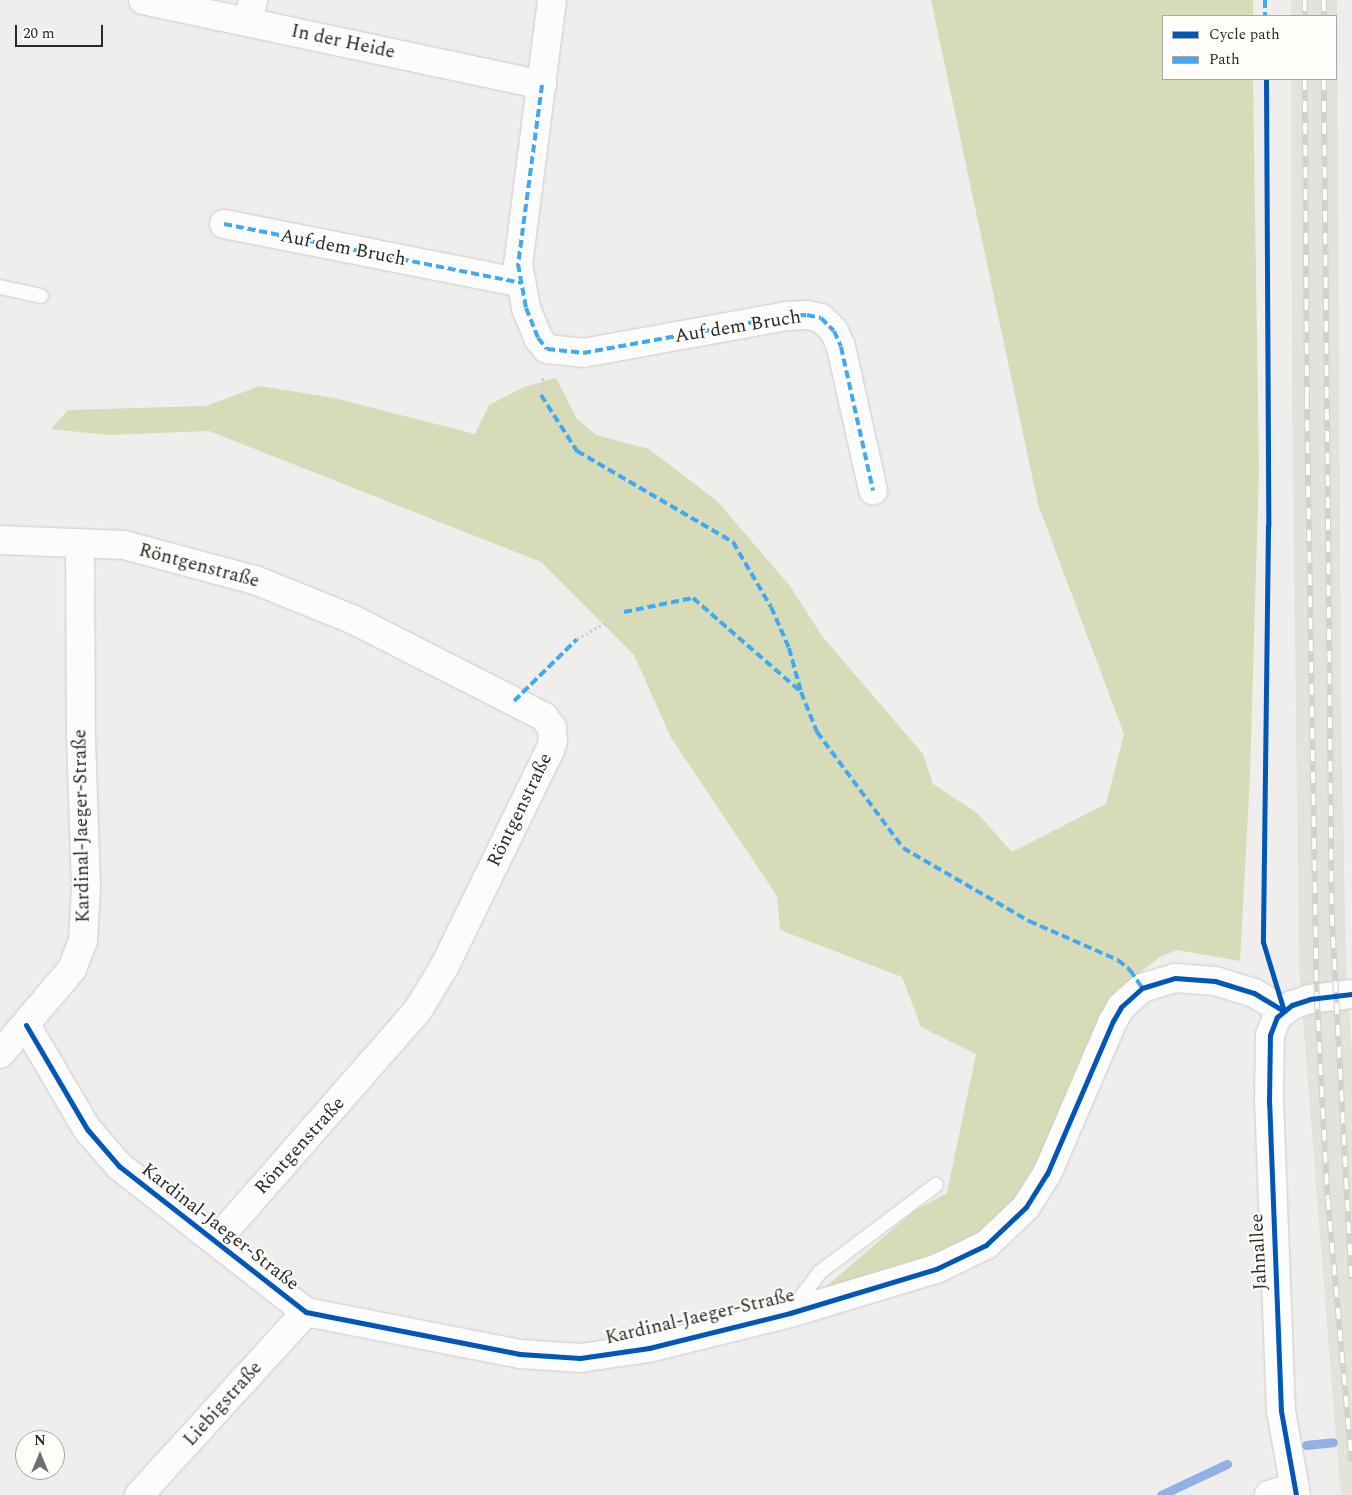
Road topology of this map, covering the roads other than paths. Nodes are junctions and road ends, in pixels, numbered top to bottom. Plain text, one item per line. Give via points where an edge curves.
1 (143, 0) edge
2 (552, 0) edge
3 (250, 11) edge
4 (542, 85) junction
5 (224, 224) dead end
6 (521, 283) junction
7 (0, 287) edge
8 (41, 296) dead end
9 (873, 490) dead end
10 (0, 540) edge
11 (80, 544) junction
12 (1352, 994) edge
13 (1284, 1011) junction
14 (26, 1025) junction
15 (0, 1054) edge
16 (936, 1184) dead end
17 (216, 1241) junction
18 (306, 1312) junction
19 (790, 1313) junction
20 (1295, 1491) edge
21 (139, 1495) edge
22 (1269, 1495) edge

1 - 3 street, In der Heide
2 - 4 street, Auf dem Bruch
3 - 4 street, In der Heide
4 - 6 street, Auf dem Bruch via 521,222 518,264
5 - 6 street, Auf dem Bruch
6 - 9 street, Auf dem Bruch via 538,338 547,349 569,354 600,352 786,316 821,318 834,331 841,347
7 - 8 lane
10 - 11 street, Röntgenstraße
11 - 14 street, Kardinal-Jaeger-Straße via 85,924 83,941 72,969
11 - 17 street, Röntgenstraße via 124,546 255,580 352,619 544,717 552,728 550,750 444,967 418,1010
12 - 13 street via 1302,1001
13 - 19 street, Kardinal-Jaeger-Straße via 1254,994 1215,981 1175,978 1142,988 1120,1007 1047,1174 1026,1206 986,1245 936,1269
13 - 20 street, Jahnallee via 1270,1034 1269,1103 1281,1411
14 - 15 street
14 - 17 street, Kardinal-Jaeger-Straße via 67,1098 102,1148 136,1182
16 - 19 lane via 820,1272
17 - 18 street, Kardinal-Jaeger-Straße
18 - 19 street, Kardinal-Jaeger-Straße via 520,1354 580,1358 649,1348
18 - 21 street, Liebigstraße
20 - 22 street

